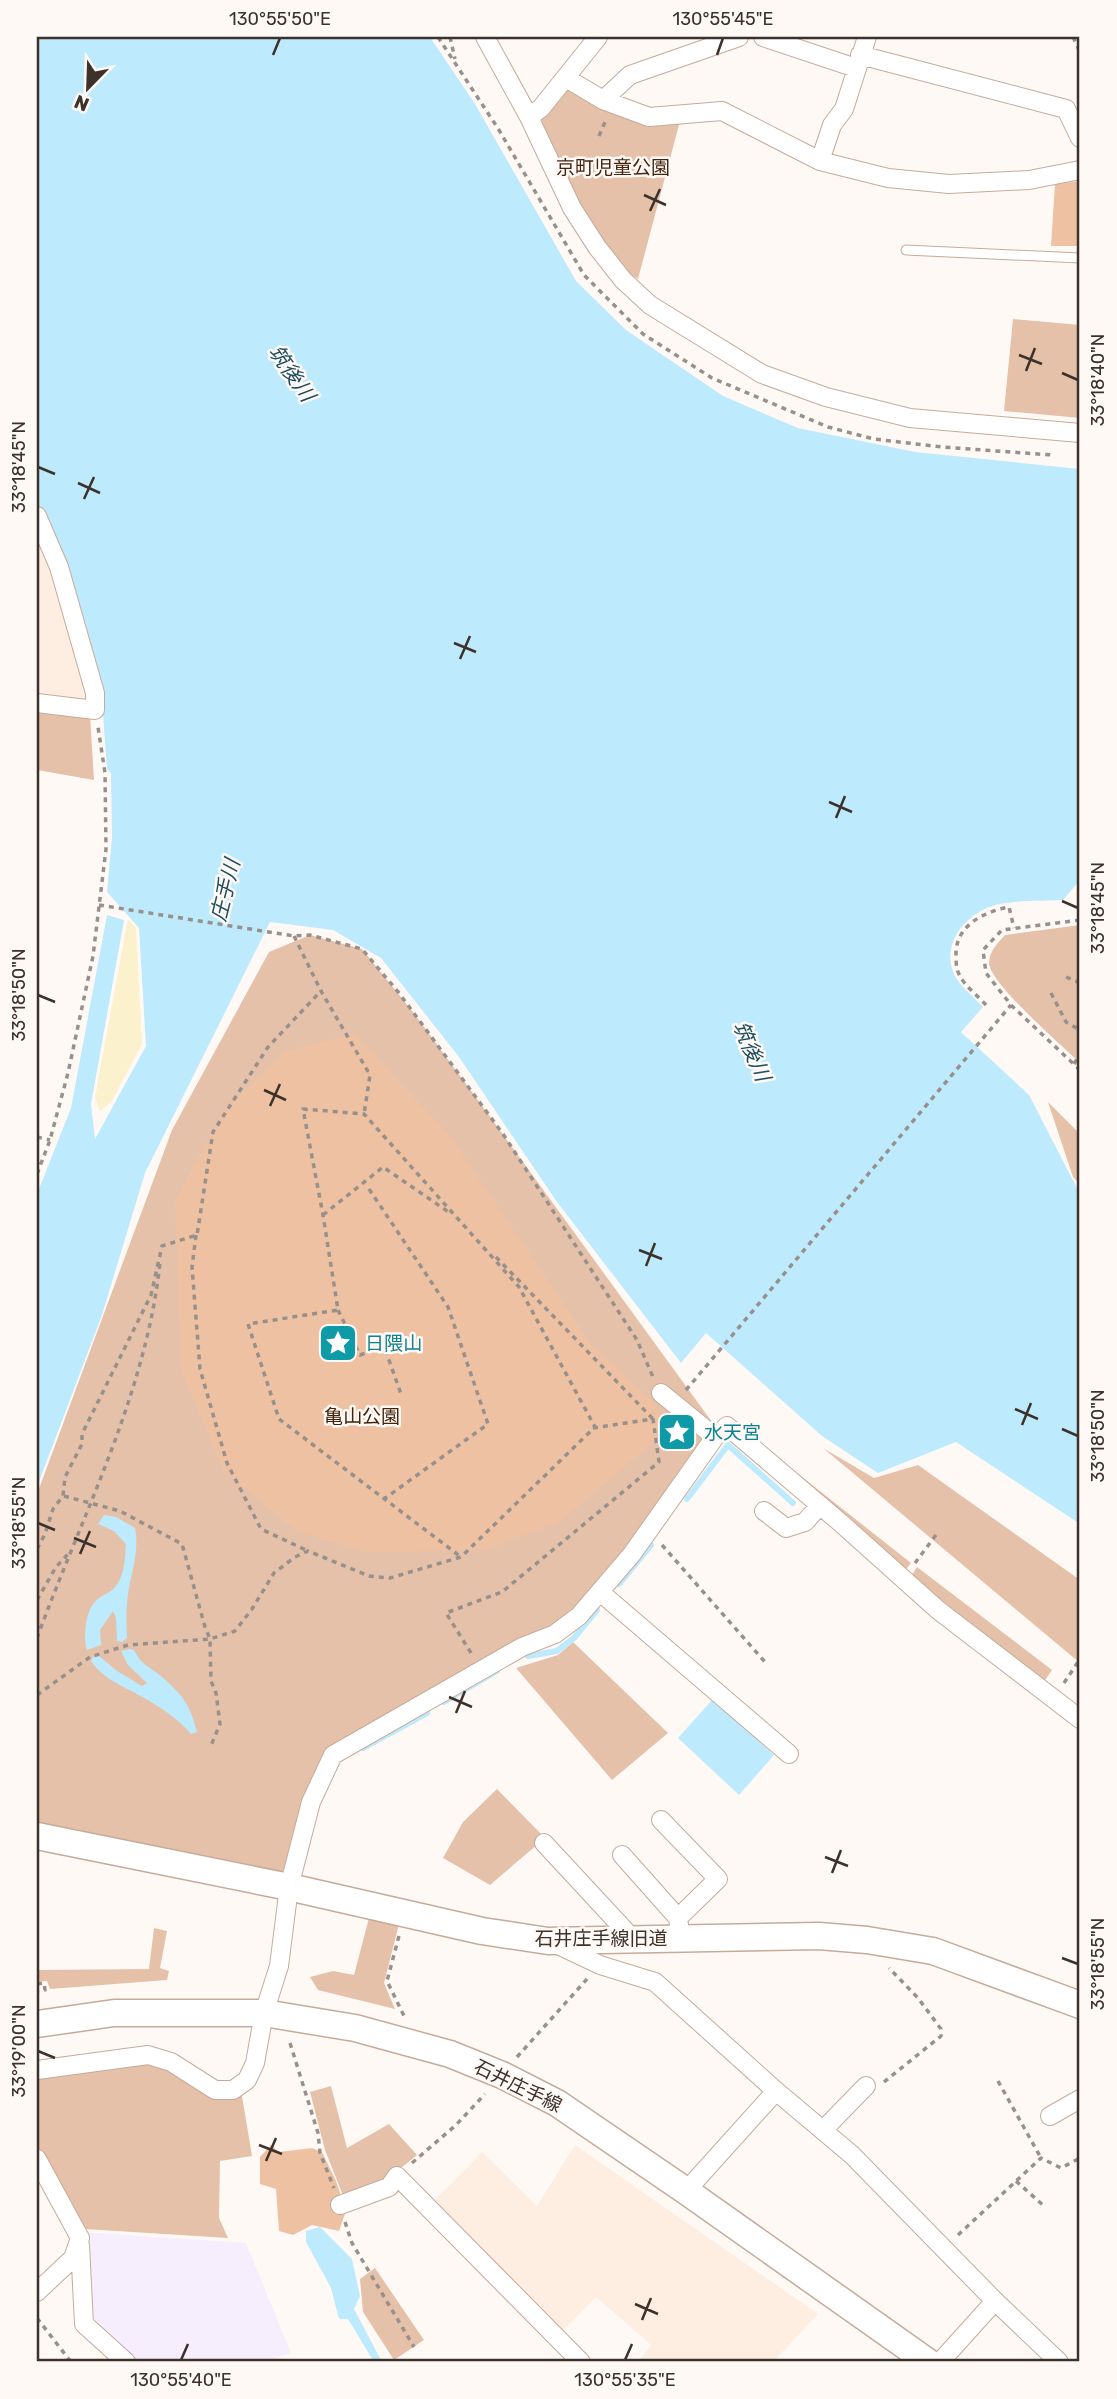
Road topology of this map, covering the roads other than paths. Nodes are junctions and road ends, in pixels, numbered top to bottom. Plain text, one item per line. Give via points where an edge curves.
1 (485, 37) edge
2 (598, 37) edge
3 (739, 37) edge
4 (763, 37) edge
5 (867, 37) edge
6 (858, 62) junction
7 (566, 78) junction
8 (603, 100) junction
9 (529, 117) junction
10 (1080, 138) edge
11 (820, 161) junction
12 (1080, 170) edge
13 (906, 250) dead end
14 (1080, 258) edge
15 (1080, 433) edge
16 (37, 516) edge
17 (37, 703) edge
18 (661, 1393) road end
19 (715, 1437) junction
20 (820, 1505) junction
21 (764, 1511) dead end
22 (600, 1592) junction
23 (1080, 1719) edge
24 (789, 1754) dead end
25 (661, 1820) dead end
26 (37, 1836) edge
27 (544, 1843) dead end
28 (622, 1855) dead end
29 (289, 1887) junction
30 (679, 1928) junction
31 (634, 1940) junction
32 (548, 1941) junction
33 (1080, 2005) edge
34 (264, 2012) junction
35 (37, 2024) edge
36 (37, 2070) edge
37 (866, 2086) road end
38 (776, 2091) junction
39 (1080, 2099) edge
40 (1050, 2116) dead end
41 (823, 2130) junction
42 (37, 2159) edge
43 (686, 2191) junction
44 (340, 2204) dead end
45 (80, 2238) junction
46 (37, 2292) edge
47 (995, 2301) junction
48 (126, 2362) edge
49 (581, 2362) edge
50 (928, 2362) edge
51 (940, 2362) edge
52 (1059, 2362) edge

1 - 9 street
2 - 7 street
3 - 8 street via 631,75
4 - 6 street
5 - 6 street
6 - 10 street via 1066,109
6 - 11 street
7 - 8 street
7 - 9 street
8 - 11 street via 649,117 722,111
9 - 15 street via 572,208 623,280 650,305 762,374 826,397 910,418
11 - 12 street via 888,178 949,184 1029,180
13 - 14 lane
16 - 17 street via 59,567 95,693 95,710
18 - 19 street
19 - 20 street via 727,1426
19 - 22 street
20 - 21 street via 805,1522 786,1528
20 - 23 street via 938,1610
22 - 24 street
22 - 29 street via 555,1634 522,1647 332,1755 311,1802
25 - 30 street via 718,1879
26 - 29 street, 石井庄手線旧道
27 - 31 street
28 - 30 street
29 - 32 street, 石井庄手線旧道 via 482,1931
29 - 34 street via 279,1966
30 - 31 street, 石井庄手線旧道
30 - 33 street, 石井庄手線旧道 via 861,1939 933,1951
31 - 32 street, 石井庄手線旧道
32 - 38 street via 600,1965 655,1982
34 - 35 street, 石井庄手線 via 114,2013
34 - 36 street via 255,2063 247,2080 233,2090 215,2090 171,2062 148,2055
34 - 43 street, 石井庄手線 via 355,2028 450,2054 494,2084 557,2103
37 - 41 street
38 - 41 street
38 - 43 street
39 - 40 street
41 - 47 street
42 - 45 street
43 - 50 street, 石井庄手線
44 - 49 street via 389,2187 397,2176
45 - 46 street via 73,2258
45 - 48 street via 84,2324
47 - 51 street
47 - 52 street

